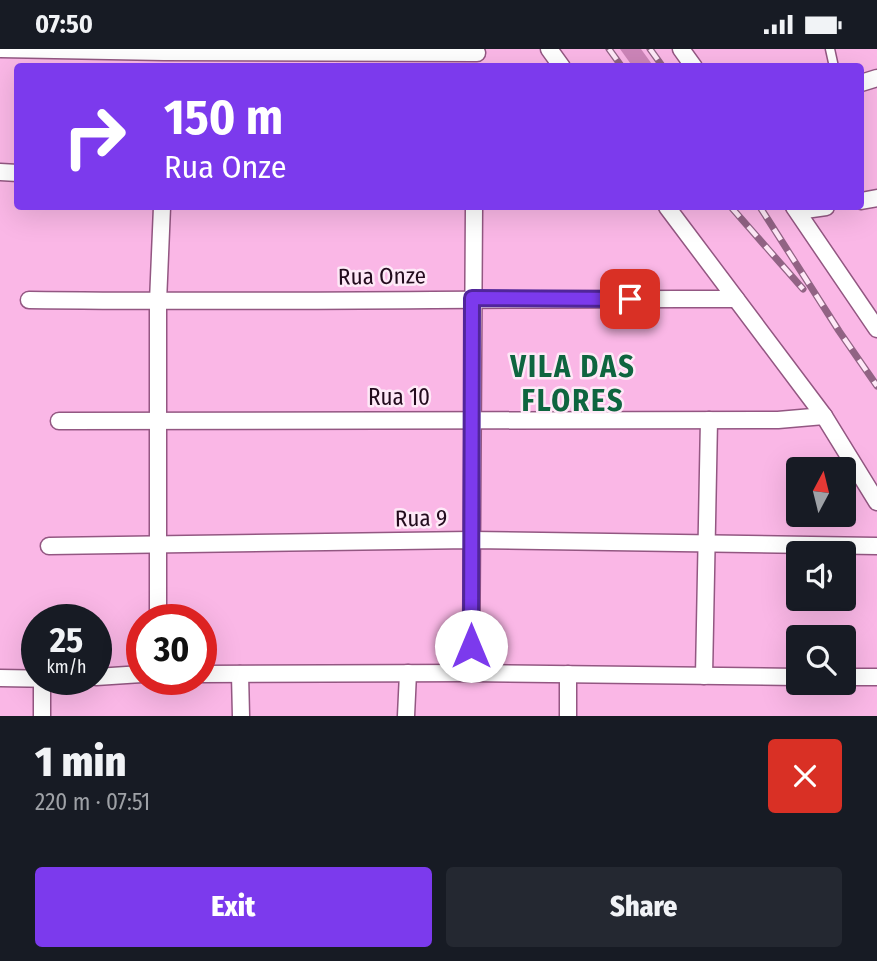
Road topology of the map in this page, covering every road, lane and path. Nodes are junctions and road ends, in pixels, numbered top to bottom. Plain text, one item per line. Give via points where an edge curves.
1 (0, 49) edge
2 (164, 56) edge
3 (477, 56) edge
4 (162, 210) edge
5 (474, 210) edge
6 (669, 210) edge
7 (797, 210) edge
8 (472, 298) junction
9 (736, 299) junction
10 (29, 300) dead end
11 (158, 302) junction
12 (877, 328) edge
13 (824, 416) junction
14 (471, 419) junction
15 (709, 420) junction
16 (59, 421) dead end
17 (158, 422) junction
18 (877, 502) edge
19 (471, 540) junction
20 (706, 542) junction
21 (160, 544) junction
22 (49, 546) dead end
23 (877, 546) edge
24 (158, 604) edge
25 (471, 673) junction
26 (217, 674) edge
27 (240, 674) junction
28 (408, 674) junction
29 (568, 674) junction
30 (704, 676) junction
31 (786, 677) edge
32 (856, 677) edge
33 (877, 677) edge
34 (0, 678) edge
35 (21, 679) edge
36 (42, 695) edge
37 (42, 716) edge
38 (241, 716) edge
39 (406, 716) edge
40 (568, 716) edge

1 - 2 street
2 - 3 street
4 - 11 street
5 - 8 street
6 - 9 street
7 - 12 street
8 - 9 street, Rua Onze
8 - 11 street, Rua Onze
8 - 14 street
9 - 13 street
10 - 11 street, Rua Onze
11 - 17 street
13 - 15 street, Rua 10
13 - 18 street
14 - 15 street, Rua 10
14 - 17 street, Rua 10
14 - 19 street
15 - 20 street
16 - 17 street, Rua 10
17 - 21 street
19 - 20 street, Rua 9
19 - 21 street, Rua 9
19 - 25 street
20 - 23 street, Rua 9
20 - 30 street
21 - 22 street, Rua 9
21 - 24 street
25 - 28 street
25 - 29 street
26 - 27 street
27 - 28 street
27 - 38 street
28 - 39 street
29 - 30 street
29 - 40 street
30 - 31 street
32 - 33 street
34 - 35 street
36 - 37 street

